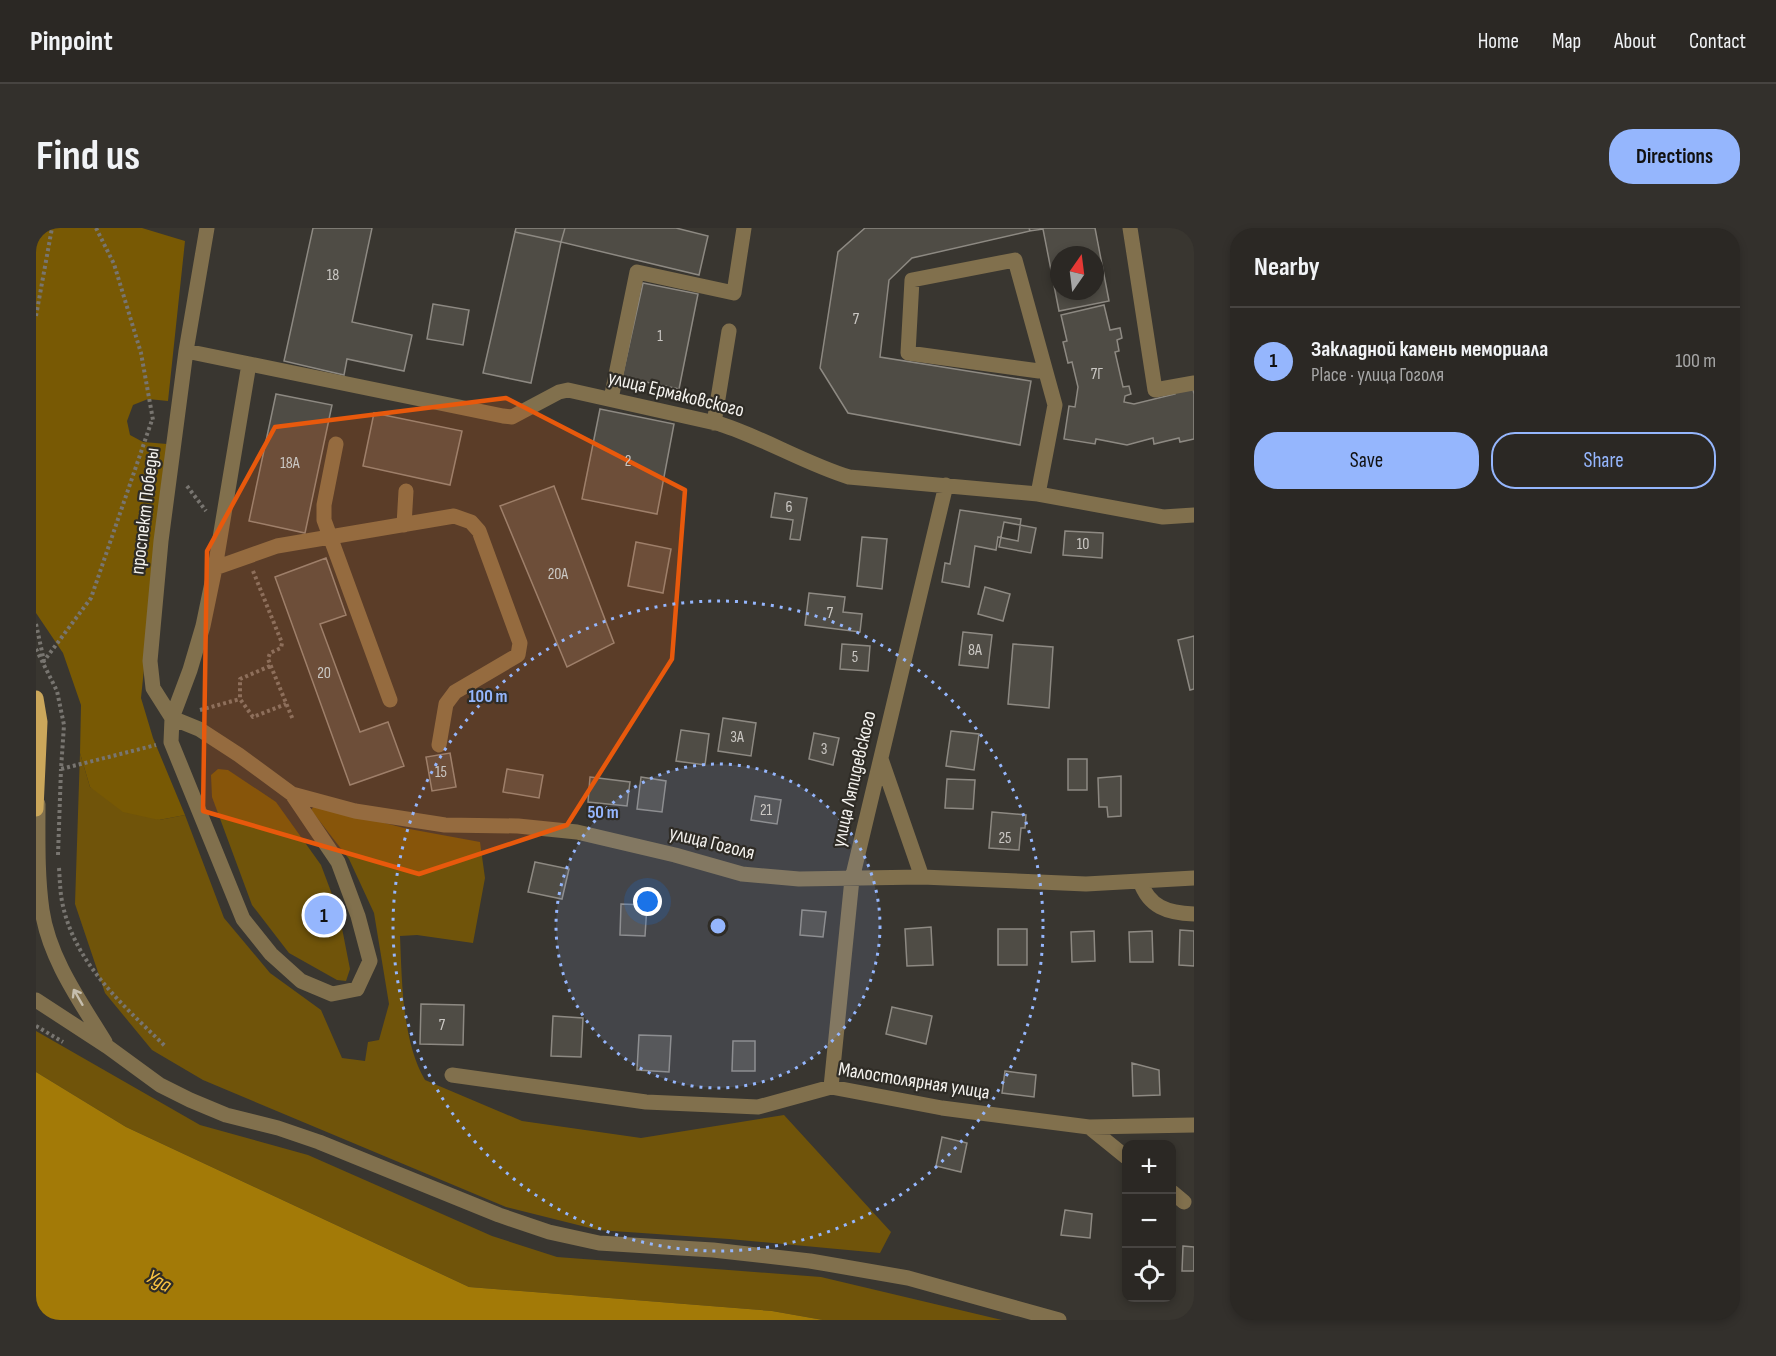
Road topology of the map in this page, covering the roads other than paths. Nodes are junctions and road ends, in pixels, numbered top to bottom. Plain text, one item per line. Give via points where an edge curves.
1 (207, 228) edge
2 (744, 228) edge
3 (1130, 228) edge
4 (729, 331) dead end
5 (186, 351) junction
6 (249, 364) junction
7 (1039, 371) dead end
8 (1194, 383) edge
9 (611, 399) junction
10 (714, 423) junction
11 (336, 444) dead end
12 (946, 485) junction
13 (406, 491) dead end
14 (1038, 494) junction
15 (1194, 515) edge
16 (404, 525) junction
17 (331, 538) junction
18 (215, 568) junction
19 (36, 698) edge
20 (390, 700) dead end
21 (172, 718) junction
22 (439, 745) dead end
23 (880, 758) junction
24 (292, 794) junction
25 (37, 806) edge
26 (922, 878) junction
27 (1194, 878) edge
28 (852, 879) junction
29 (1140, 881) junction
30 (1194, 914) edge
31 (36, 1003) edge
32 (108, 1047) junction
33 (452, 1075) dead end
34 (831, 1087) junction
35 (1194, 1125) edge
36 (1089, 1127) junction
37 (1122, 1153) edge
38 (1174, 1194) edge
39 (1184, 1202) dead end
40 (1059, 1320) edge

1 - 5 street, проспект Победы
2 - 9 street via 734,293 637,272
3 - 8 street via 1155,390
4 - 10 street
5 - 6 street, улица Ермаковского
5 - 21 street, проспект Победы via 160,541 150,661 153,688
6 - 9 street, улица Ермаковского via 512,417 568,390
6 - 18 street
7 - 14 street via 908,353 912,280 1015,260 1055,405
9 - 10 street, улица Ермаковского
10 - 12 street, улица Ермаковского via 849,477
11 - 17 street via 324,505 324,520
12 - 14 street, улица Ермаковского
12 - 23 street, улица Ляпидевского
13 - 16 street
14 - 15 street, улица Ермаковского via 1163,517
16 - 17 street
16 - 22 street via 454,516 471,522 479,531 520,643 518,655 455,692 446,704
17 - 18 street via 277,546
17 - 20 street
18 - 21 street via 190,670
19 - 25 main road via 40,722
21 - 24 street, улица Гоголя via 199,729
21 - 24 street via 171,742 243,919 271,954 301,981 332,994 357,989 370,961 358,916 338,862
23 - 26 street
23 - 28 street, улица Ляпидевского
24 - 28 street, улица Гоголя via 355,811 445,825 577,832 742,874
32 -> 25 street via 53,949 42,911
26 - 28 street, улица Гоголя
26 - 29 street, улица Гоголя via 1086,884
27 - 29 street, улица Гоголя
28 - 34 street, улица Ляпидевского
29 - 30 street via 1144,893 1160,908
31 - 32 street
32 - 40 street via 160,1085 190,1100 226,1115 319,1142 549,1232 599,1244 713,1250 810,1261 908,1278
33 - 34 street, Малостолярная улица via 646,1102 758,1107
34 - 36 street, Малостолярная улица via 942,1108
35 - 36 street, Малостолярная улица
36 - 37 street
38 - 39 street

